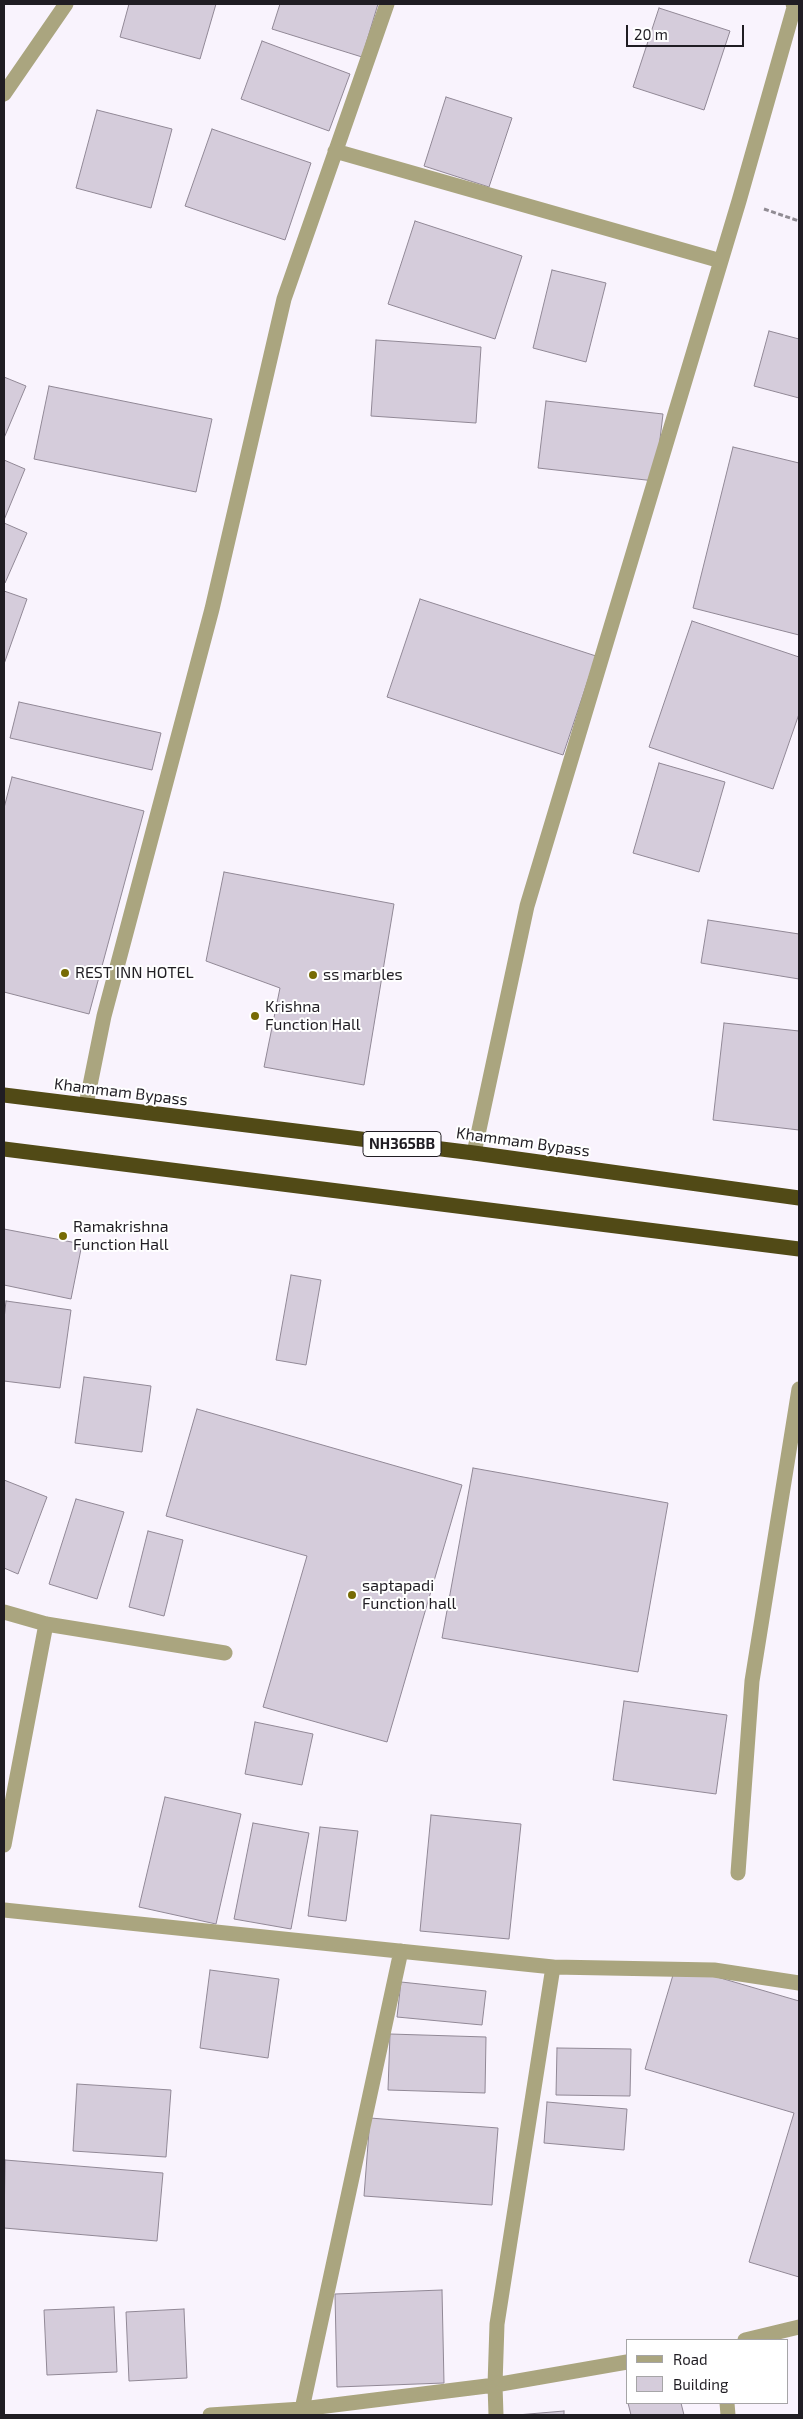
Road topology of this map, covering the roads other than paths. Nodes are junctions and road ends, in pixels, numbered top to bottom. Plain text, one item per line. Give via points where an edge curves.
1 (66, 4) edge
2 (387, 4) edge
3 (794, 4) edge
4 (4, 94) edge
5 (335, 151) junction
6 (721, 261) junction
7 (4, 1095) edge
8 (86, 1105) junction
9 (4, 1149) edge
10 (474, 1153) junction
11 (799, 1198) edge
12 (799, 1249) edge
13 (799, 1389) edge
14 (4, 1612) edge
15 (46, 1624) junction
16 (225, 1653) dead end
17 (4, 1845) edge
18 (738, 1872) dead end
19 (4, 1910) edge
20 (401, 1952) junction
21 (553, 1967) junction
22 (799, 1983) edge
23 (799, 2327) edge
24 (749, 2339) edge
25 (626, 2362) edge
26 (495, 2385) junction
27 (302, 2409) junction
28 (210, 2415) edge
29 (496, 2415) edge

1 - 4 street
2 - 5 street
3 - 6 street
5 - 6 street
5 - 8 street via 284,299 212,609 104,1016
6 - 10 street via 527,906
7 - 8 highway, Khammam Bypass / NH365BB
8 - 10 highway, Khammam Bypass / NH365BB
9 - 12 highway
10 - 11 highway, Khammam Bypass / NH365BB
13 - 18 street via 752,1681
14 - 15 street
15 - 16 street
15 - 17 street
19 - 20 street
20 - 21 street
20 - 27 street
21 - 22 street via 714,1970
21 - 26 street via 497,2324
23 - 24 street
25 - 26 street
26 - 27 street
26 - 29 street
27 - 28 street

